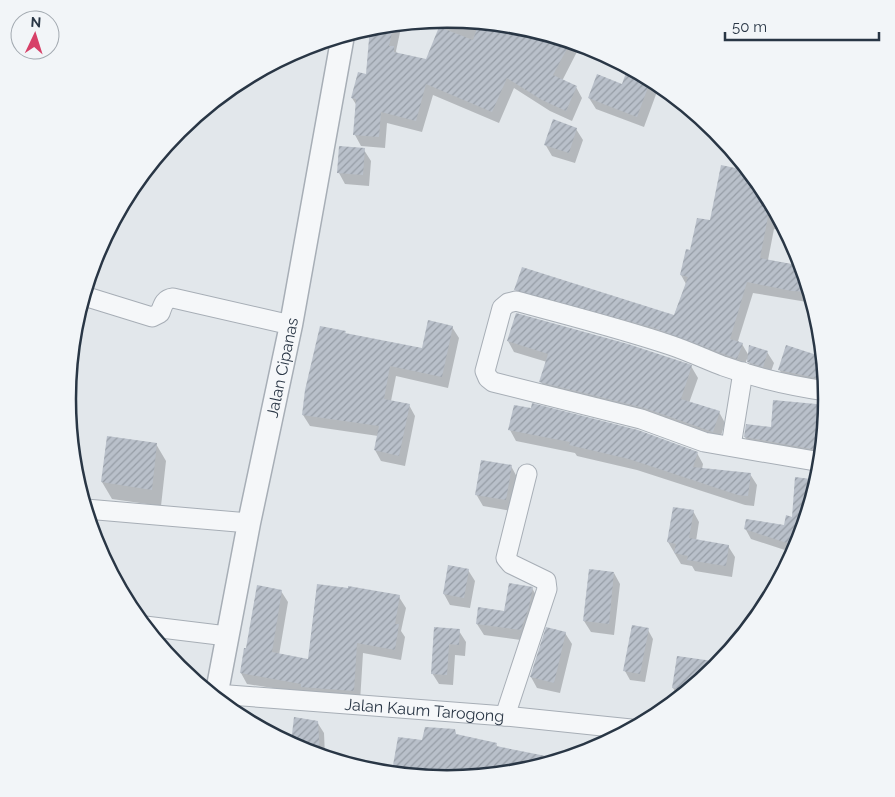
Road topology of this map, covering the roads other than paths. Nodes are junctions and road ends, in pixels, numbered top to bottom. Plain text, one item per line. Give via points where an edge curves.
1 (342, 43) edge
2 (90, 298) edge
3 (291, 325) junction
4 (743, 372) junction
5 (818, 390) edge
6 (731, 446) junction
7 (813, 461) edge
8 (526, 474) dead end
9 (93, 509) edge
10 (249, 522) junction
11 (156, 627) edge
12 (227, 636) junction
13 (217, 689) edge
14 (227, 697) edge
15 (505, 716) junction
16 (618, 728) edge

1 - 3 street, Jalan Cipanas
2 - 3 street via 152,317 160,313 164,302 173,298
3 - 10 street, Jalan Cipanas
4 - 5 street
4 - 6 street
4 - 6 street via 667,344 516,301 502,308 485,371 493,382 641,419 704,442
6 - 7 street
8 - 15 street via 506,558 511,564 546,581 547,589
9 - 10 street
10 - 12 street, Jalan Cipanas
11 - 12 street
12 - 13 street, Jalan Cipanas
14 - 15 street, Jalan Kaum Tarogong
15 - 16 street, Jalan Kaum Tarogong

